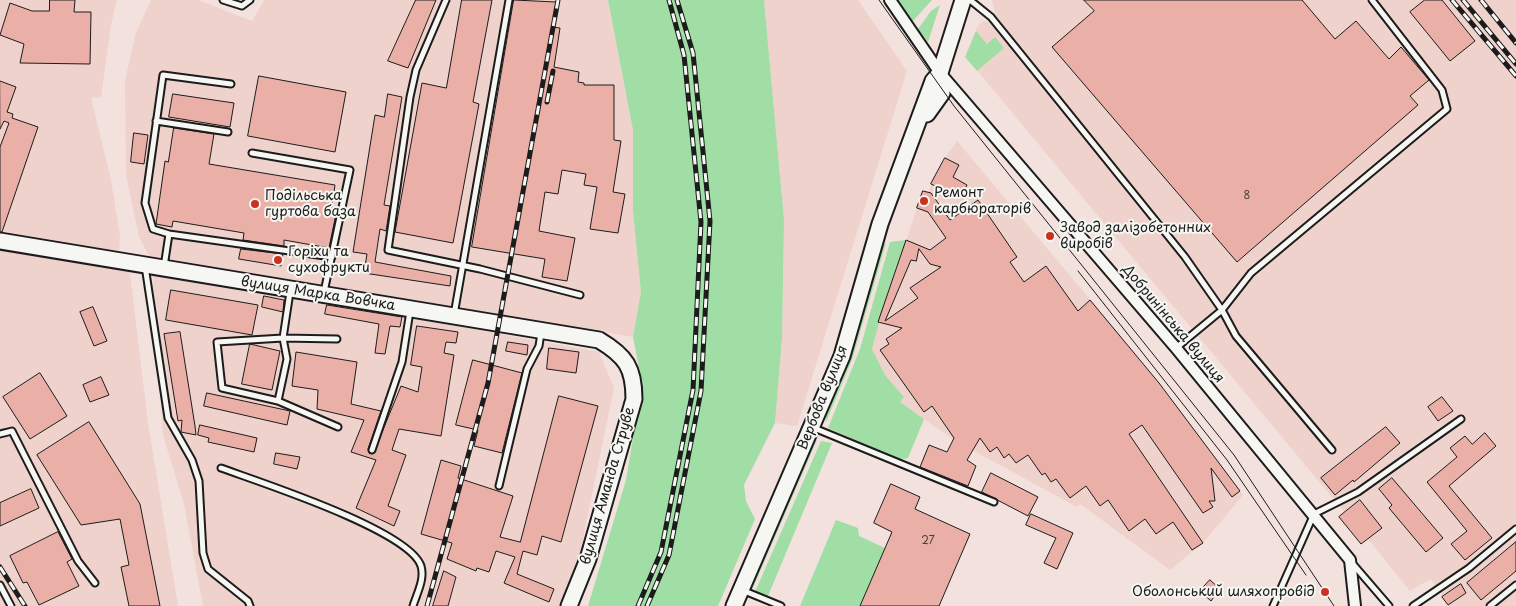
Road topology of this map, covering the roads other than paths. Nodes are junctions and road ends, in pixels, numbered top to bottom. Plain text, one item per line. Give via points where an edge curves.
1 (223, 0) edge
2 (250, 0) edge
3 (446, 0) edge
4 (508, 0) edge
5 (890, 0) edge
6 (963, 0) edge
7 (970, 0) edge
8 (1372, 0) edge
9 (940, 73) junction
10 (231, 84) dead end
11 (156, 121) junction
12 (228, 132) dead end
13 (252, 154) dead end
14 (169, 234) junction
15 (0, 241) edge
16 (332, 257) junction
17 (144, 264) junction
18 (462, 266) junction
19 (164, 268) junction
20 (291, 289) junction
21 (324, 295) junction
22 (580, 295) dead end
23 (410, 309) junction
24 (1222, 310) junction
25 (454, 316) junction
26 (542, 331) junction
27 (283, 338) junction
28 (337, 339) dead end
29 (1176, 348) junction
30 (628, 364) joint
31 (278, 401) junction
32 (1461, 420) dead end
33 (338, 427) dead end
34 (811, 427) junction
35 (0, 434) edge
36 (372, 450) dead end
37 (1332, 450) dead end
38 (222, 468) dead end
39 (499, 486) dead end
40 (994, 502) dead end
41 (1314, 514) junction
42 (1516, 530) edge
43 (1350, 560) junction
44 (95, 583) dead end
45 (0, 585) edge
46 (1516, 585) edge
47 (741, 589) junction
48 (1276, 604) edge
49 (11, 606) edge
50 (250, 606) edge
51 (413, 606) edge
52 (569, 606) edge
53 (734, 606) edge
54 (781, 606) edge
55 (1356, 606) edge
56 (1389, 606) edge
57 (1414, 606) edge
58 (1490, 606) edge

1 - 2 lane via 242,6
3 - 18 lane via 416,70 388,250
4 - 18 lane
5 - 9 street, Добринінська вулиця
6 - 9 main road, Вербова вулиця
7 - 24 lane via 991,17 1010,40 1185,256
8 - 24 lane via 1442,90 1447,109 1251,273
9 - 29 street, Добринінська вулиця
9 - 34 main road, Вербова вулиця via 933,81 880,224 842,356
10 - 11 lane via 163,75
11 - 12 lane
11 - 14 lane via 145,203 153,229
13 - 16 lane via 350,170
14 - 16 lane
14 - 19 lane
15 - 17 main road, вулиця Марка Вовчка
16 - 21 lane
17 - 19 main road, вулиця Марка Вовчка
17 - 50 lane via 168,418 192,460 199,481 203,553 208,569
18 - 22 lane
18 - 25 lane
19 - 20 main road, вулиця Марка Вовчка
20 - 21 main road, вулиця Марка Вовчка
20 - 27 lane
21 - 23 main road, вулиця Марка Вовчка
23 - 25 main road, вулиця Марка Вовчка
23 - 36 lane via 402,362
24 - 29 lane
24 - 37 lane via 1236,336
25 - 26 main road, вулиця Марка Вовчка
26 - 30 main road, вулиця Марка Вовчка via 599,340 618,351
26 - 39 lane via 539,346 527,370
27 - 28 lane
27 - 31 lane via 287,359
27 - 31 lane via 217,342 222,388
29 - 41 street, Добринінська вулиця
30 - 52 main road, вулиця Аманда Струве via 634,380 634,400 588,559
31 - 33 lane
32 - 41 lane via 1358,492
34 - 40 lane
34 - 47 main road, Вербова вулиця
35 - 44 lane via 12,431 78,561
38 - 51 lane via 349,516 405,547 416,555 423,577
41 - 43 street, Добринінська вулиця
41 - 48 lane
42 - 57 lane
43 - 55 street
43 - 56 lane
45 - 49 lane
46 - 58 lane
47 - 53 main road, Вербова вулиця
47 - 54 lane

